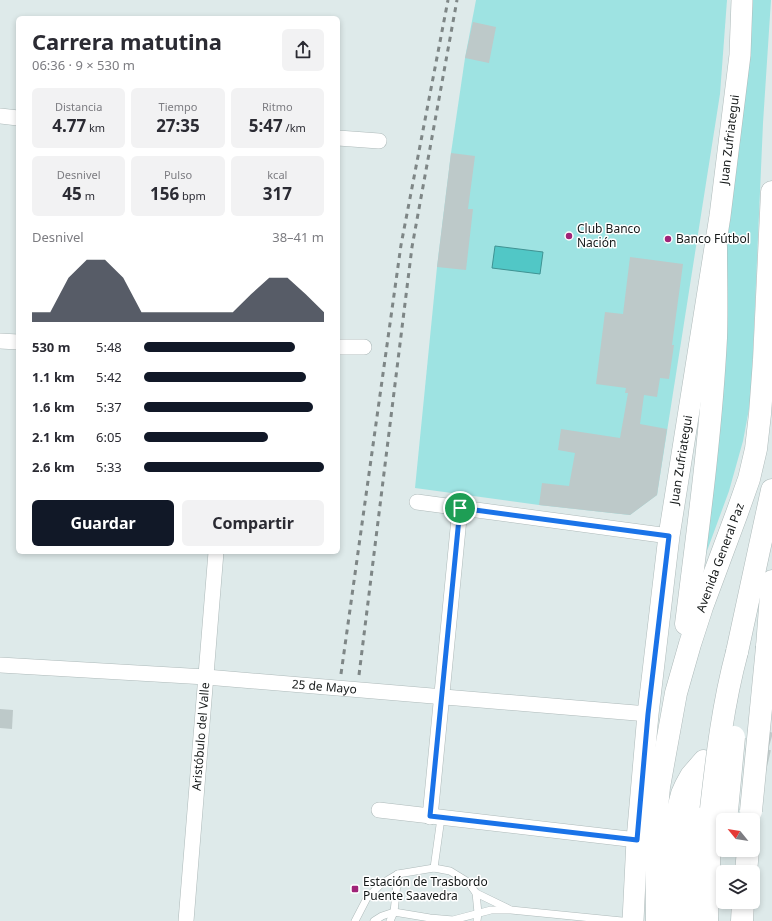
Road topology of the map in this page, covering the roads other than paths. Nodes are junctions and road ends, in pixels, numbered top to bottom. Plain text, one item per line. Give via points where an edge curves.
1 (742, 0) edge
2 (0, 116) edge
3 (16, 118) edge
4 (340, 138) edge
5 (379, 141) dead end
6 (772, 192) edge
7 (716, 247) junction
8 (0, 341) edge
9 (16, 342) edge
10 (340, 347) edge
11 (364, 347) dead end
12 (772, 490) edge
13 (417, 502) dead end
14 (460, 508) junction
15 (669, 536) junction
16 (216, 554) edge
17 (772, 581) edge
18 (0, 665) edge
19 (206, 677) junction
20 (679, 681) junction
21 (441, 696) junction
22 (648, 714) junction
23 (704, 761) tunnel mouth
24 (704, 788) tunnel mouth
25 (379, 810) dead end
26 (721, 813) edge
27 (751, 813) edge
28 (435, 817) junction
29 (637, 840) junction
30 (716, 852) edge
31 (724, 857) edge
32 (434, 868) junction
33 (398, 874) junction
34 (476, 893) junction
35 (743, 909) edge
36 (511, 910) junction
37 (394, 912) junction
38 (478, 913) junction
39 (412, 918) edge
40 (430, 920) edge
41 (453, 920) edge
42 (186, 921) edge
43 (355, 921) edge
44 (374, 921) edge
45 (390, 921) edge
46 (477, 921) edge
47 (622, 921) edge
48 (633, 921) edge
49 (657, 921) edge
50 (674, 921) edge
51 (693, 921) edge
52 (707, 921) edge
53 (720, 921) edge
54 (742, 921) edge

1 - 7 street, Juan Zufriategui via 740,55
2 - 3 street
4 - 5 street
6 - 20 highway, Avenida General Paz via 764,360 756,449 749,479 702,607
7 - 15 street, Juan Zufriategui
7 - 20 highway via 716,337 707,446
8 - 9 street
10 - 11 street
12 - 26 highway, bridge via 738,648 736,715
13 - 14 street
14 - 15 street
14 - 21 street
15 - 22 street, Juan Zufriategui
16 - 19 street, Aristóbulo del Valle
17 - 27 highway, bridge
18 - 19 street, 25 de Mayo
19 - 21 street, 25 de Mayo
19 - 42 street, Aristóbulo del Valle
20 - 49 highway, Avenida General Paz via 658,793
21 - 22 street, 25 de Mayo
21 - 28 street
22 - 29 street, Juan Zufriategui
23 - 50 highway via 686,785 677,813
24 - 51 highway via 697,801 692,822
25 - 28 street
28 - 29 street
28 - 32 lane
29 - 48 street, Juan Zufriategui
30 - 52 highway
31 - 53 highway
32 - 33 lane
32 - 34 lane via 460,876
33 - 37 lane
33 - 43 lane via 381,884 367,898
34 - 36 lane
34 - 38 lane
35 - 54 highway
36 - 38 lane via 487,910
36 - 47 lane
37 - 39 lane
37 - 44 lane
37 - 45 lane
38 - 41 lane
38 - 46 lane
39 - 40 lane
40 - 41 lane

